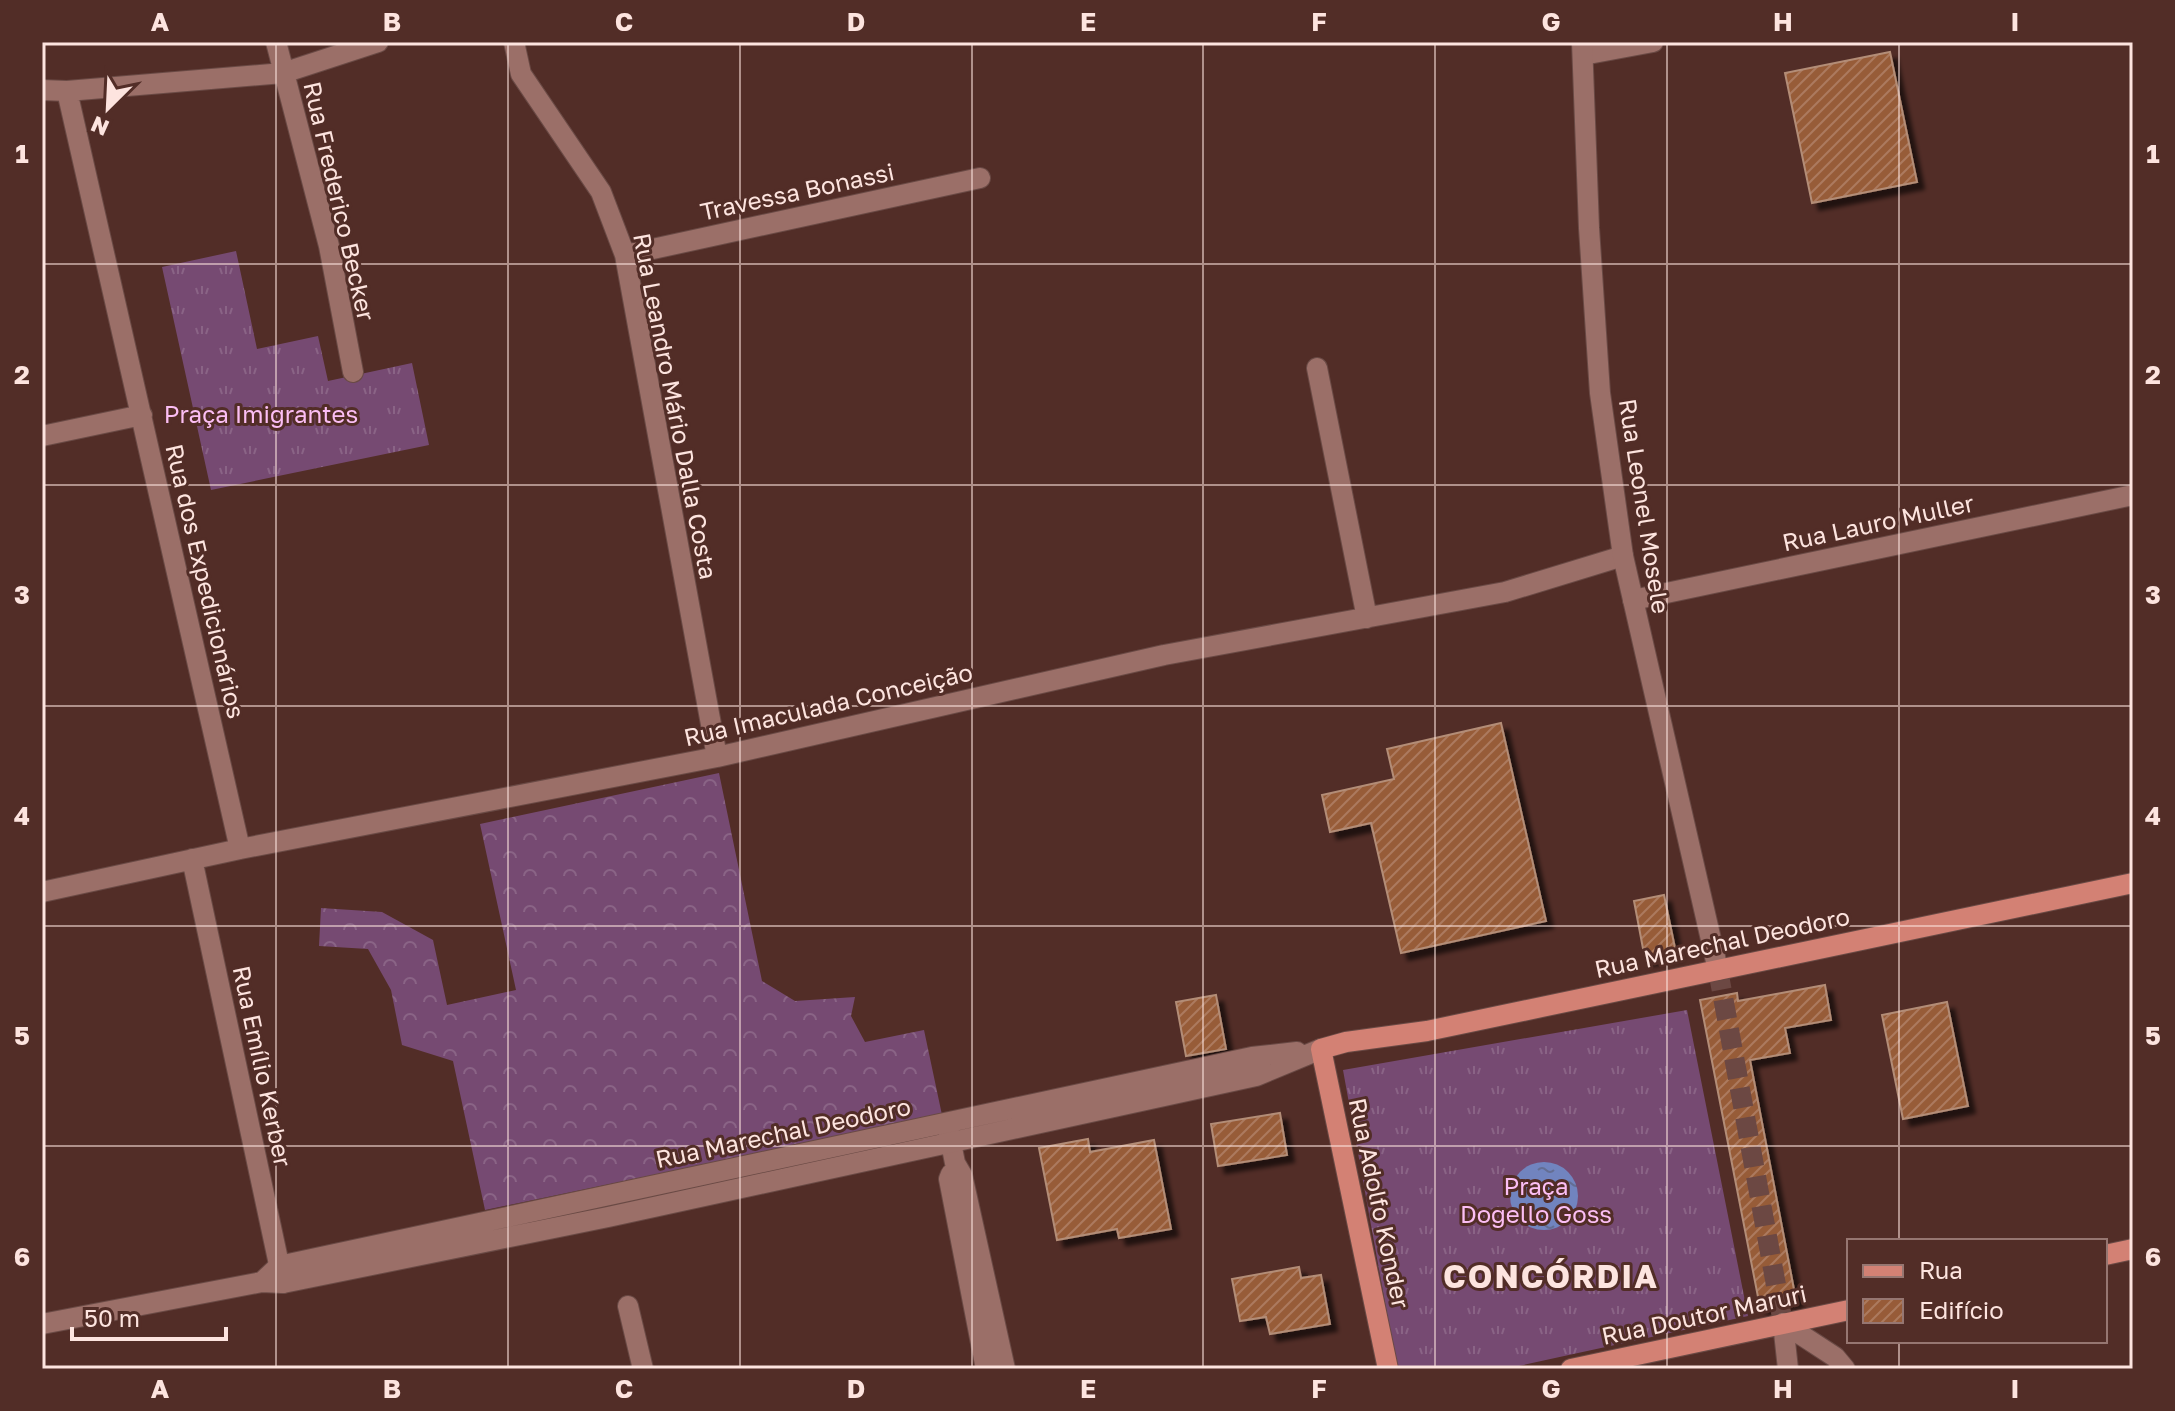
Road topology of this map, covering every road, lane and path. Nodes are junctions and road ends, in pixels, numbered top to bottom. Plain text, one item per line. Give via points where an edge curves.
1 (276, 42) edge
2 (378, 42) edge
3 (514, 42) edge
4 (1653, 42) edge
5 (1583, 48) edge
6 (283, 73) junction
7 (42, 90) edge
8 (67, 91) junction
9 (980, 178) dead end
10 (625, 255) junction
11 (1317, 368) dead end
12 (353, 372) dead end
13 (142, 415) junction
14 (42, 436) edge
15 (2133, 495) edge
16 (1623, 556) junction
17 (1633, 600) junction
18 (1367, 618) junction
19 (717, 757) junction
20 (240, 849) junction
21 (192, 859) junction
22 (2133, 883) edge
23 (42, 892) edge
24 (1718, 970) junction
25 (1321, 1049) junction
26 (949, 1132) junction
27 (955, 1163) junction
28 (2133, 1249) edge
29 (2107, 1255) edge
30 (281, 1275) junction
31 (628, 1306) dead end
32 (1847, 1310) edge
33 (1783, 1323) junction
34 (42, 1324) edge
35 (643, 1369) edge
36 (986, 1369) edge
37 (1005, 1369) edge
38 (1388, 1369) edge
39 (1571, 1369) edge
40 (1788, 1369) edge
41 (1845, 1369) edge

1 - 6 street, Rua Frederico Becker
2 - 6 street
3 - 10 street, Rua Leandro Mário Dalla Costa via 521,74 601,192
4 - 5 street
5 - 16 street, Rua Leonel Mosele via 1600,393
6 - 8 street
6 - 12 street, Rua Frederico Becker via 329,246
7 - 8 street
8 - 13 street, Rua dos Expedicionários
9 - 10 street, Travessa Bonassi
10 - 19 street, Rua Leandro Mário Dalla Costa
11 - 18 street
13 - 14 street
13 - 20 street, Rua dos Expedicionários
15 - 17 street, Rua Lauro Muller
16 - 17 street, Rua Leonel Mosele
16 - 18 street, Rua Imaculada Conceição via 1505,592
17 - 24 street, Rua Leonel Mosele
18 - 19 street, Rua Imaculada Conceição via 1097,669
19 - 20 street, Rua Imaculada Conceição
20 - 21 street, Rua Imaculada Conceição
21 - 23 street, Rua Imaculada Conceição
21 - 30 street, Rua Emílio Kerber
22 - 24 main road, Rua Marechal Deodoro
24 - 25 main road, Rua Marechal Deodoro
25 - 26 street, Rua Marechal Deodoro via 1252,1057
25 - 38 main road, Rua Adolfo Konder
26 - 27 street
26 - 30 street, Rua Marechal Deodoro
27 - 36 street via 949,1179
27 - 37 street
28 - 29 main road
30 - 34 street
31 - 35 street
32 - 33 main road, Rua Doutor Maruri
33 - 39 main road, Rua Doutor Maruri
33 - 40 street
33 - 41 street

